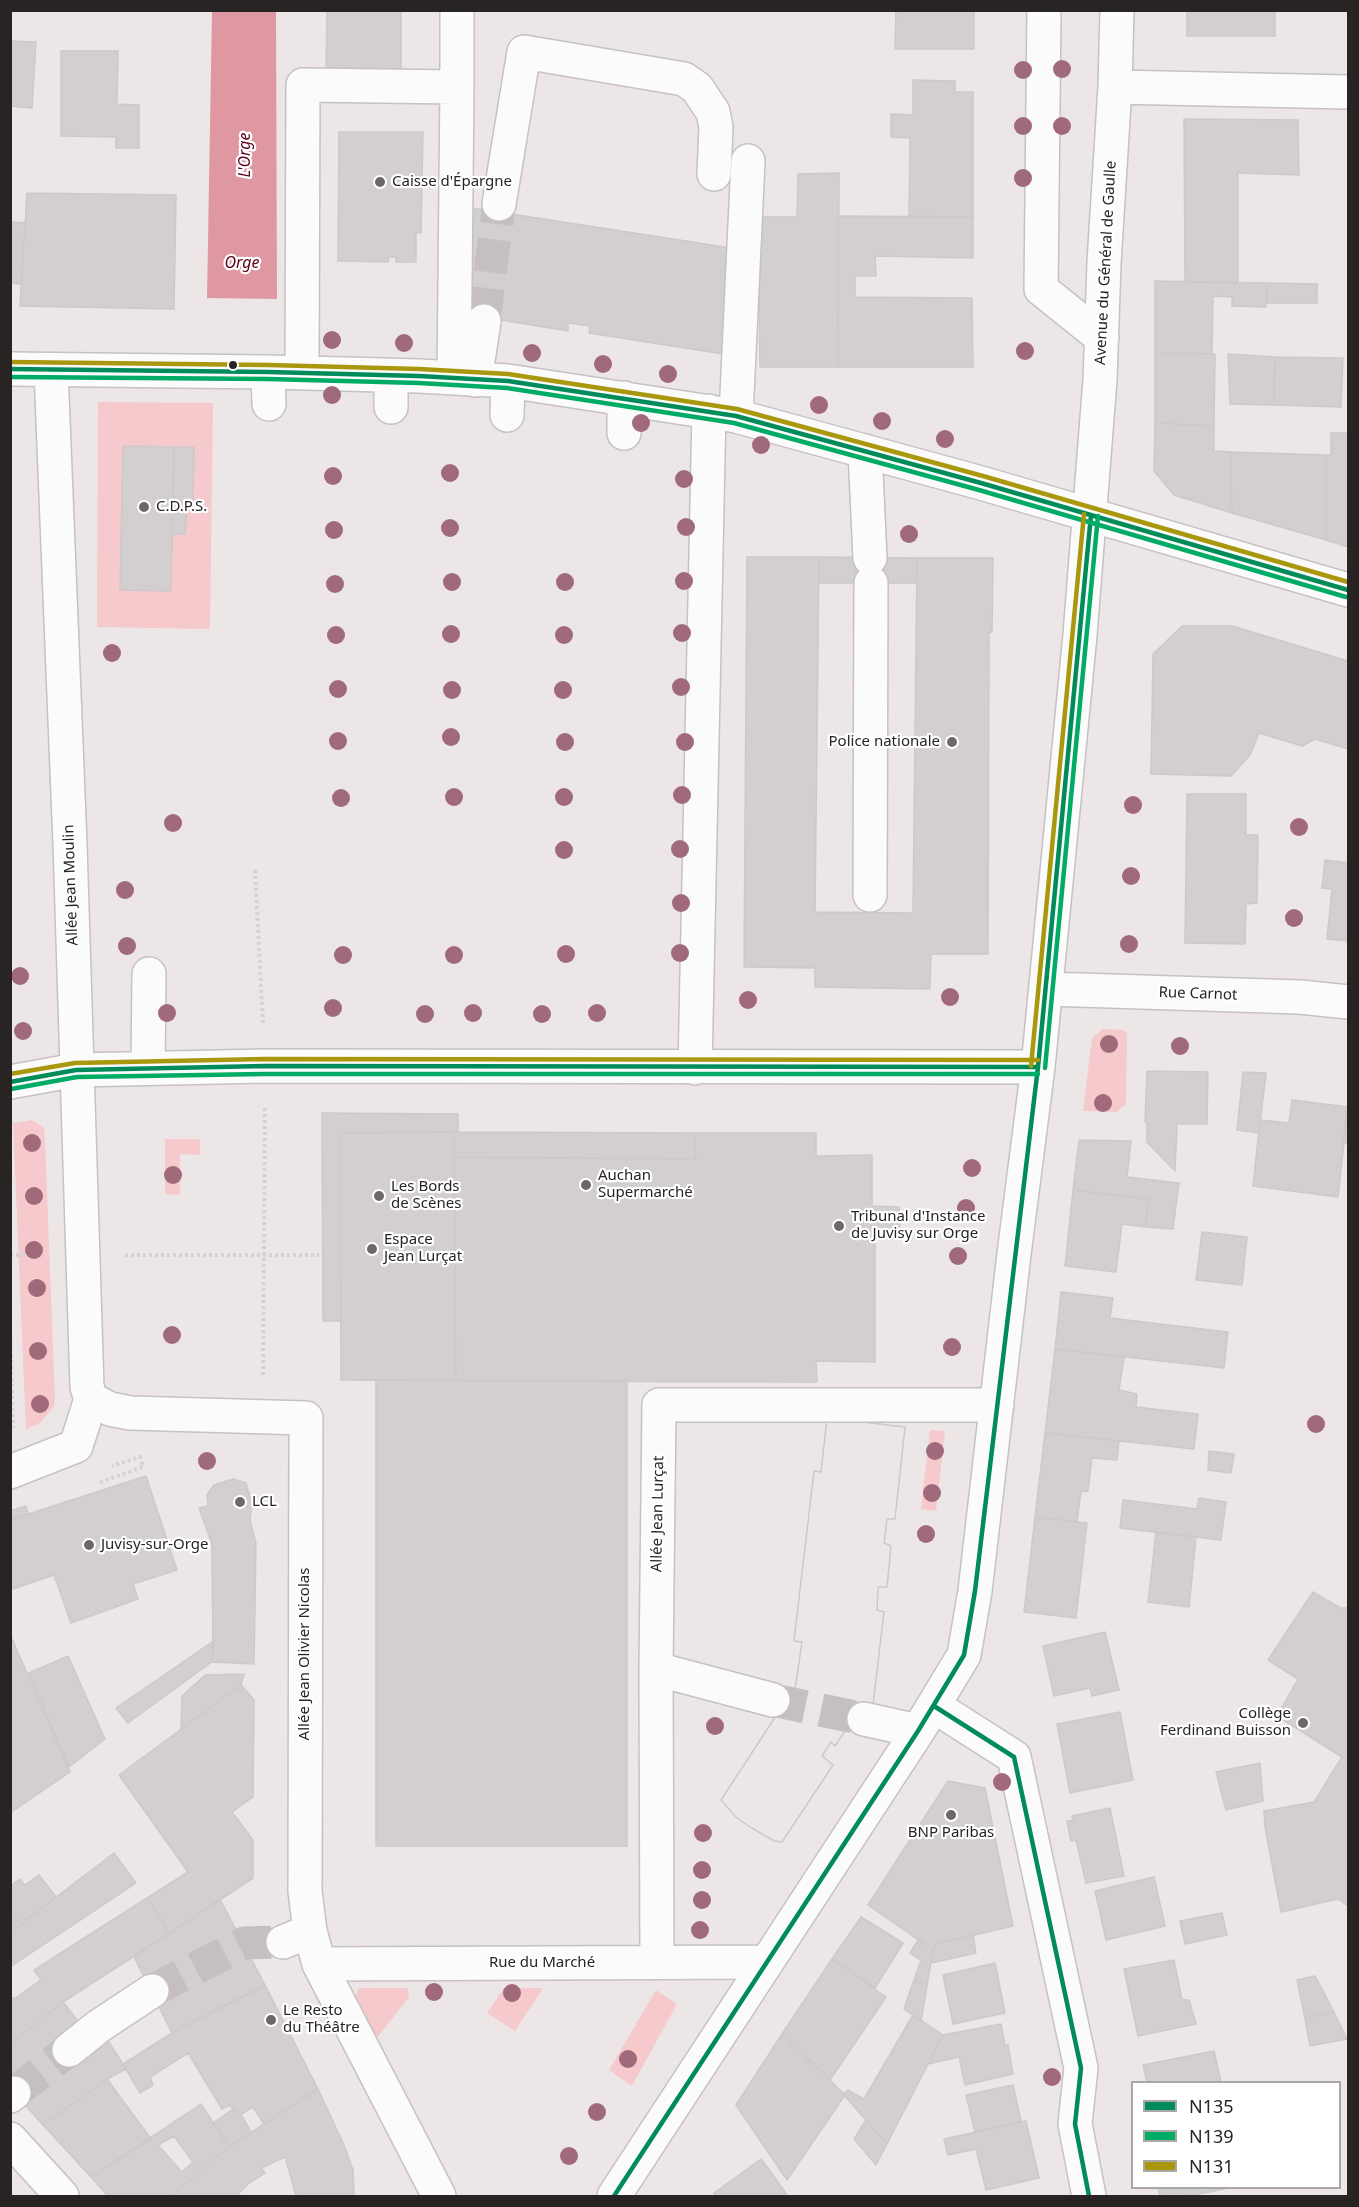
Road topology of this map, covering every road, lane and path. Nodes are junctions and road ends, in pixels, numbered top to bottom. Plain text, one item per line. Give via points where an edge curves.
1 (457, 10) edge
2 (1044, 10) edge
3 (1117, 10) edge
4 (457, 87) junction
5 (1115, 87) junction
6 (1348, 92) edge
7 (748, 161) dead end
8 (714, 174) dead end
9 (499, 204) tunnel mouth
10 (484, 321) tunnel mouth
11 (1102, 338) junction
12 (10, 369) edge
13 (51, 370) junction
14 (268, 372) junction
15 (302, 373) junction
16 (465, 379) junction
17 (508, 381) junction
18 (624, 398) junction
19 (269, 405) dead end
20 (722, 414) junction
21 (507, 415) dead end
22 (624, 432) dead end
23 (865, 451) junction
24 (1091, 515) junction
25 (1348, 591) edge
26 (255, 870) dead end
27 (870, 894) dead end
28 (149, 974) dead end
29 (1047, 989) junction
30 (1348, 1002) edge
31 (265, 1066) junction
32 (1038, 1067) junction
33 (148, 1068) junction
34 (696, 1068) junction
35 (76, 1070) junction
36 (10, 1082) edge
37 (82, 1255) junction
38 (10, 1256) edge
39 (264, 1256) junction
40 (320, 1256) dead end
41 (10, 1324) edge
42 (11, 1338) edge
43 (91, 1399) junction
44 (997, 1405) junction
45 (263, 1415) junction
46 (18, 1470) edge
47 (656, 1669) junction
48 (773, 1700) tunnel mouth
49 (864, 1719) tunnel mouth
50 (926, 1719) junction
51 (657, 1962) junction
52 (766, 1962) junction
53 (319, 1964) junction
54 (152, 1991) tunnel mouth
55 (69, 2050) tunnel mouth
56 (10, 2139) edge
57 (62, 2196) edge
58 (439, 2196) edge
59 (614, 2196) edge
60 (1089, 2196) edge

1 - 4 street
2 - 11 street via 1041,289
3 - 5 street, Avenue du Général de Gaulle
4 - 15 street via 303,85
4 - 16 street
5 - 6 street
5 - 11 street, Avenue du Général de Gaulle
7 - 20 street
8 - 9 street via 713,112 697,88 684,79 524,52
10 - 16 street
11 - 24 street, Avenue du Général de Gaulle
12 - 13 street
13 - 14 street
13 - 35 street, Allée Jean Moulin
14 - 15 street
14 - 19 street
15 - 16 street via 391,391
16 - 17 street
17 - 18 street
17 - 21 street
18 - 20 street
18 - 22 street
20 - 23 street
20 - 34 street
23 - 24 street
23 - 27 street via 871,570
24 - 25 street
24 - 29 street, Avenue du Général de Gaulle
26 - 31 path
28 - 33 street
29 - 30 street, Rue Carnot
29 - 32 street, Avenue du Général de Gaulle
31 - 33 street
31 - 34 street
31 - 39 path
32 - 34 street
32 - 44 street, Avenue du Général de Gaulle
33 - 35 street
35 - 36 street
35 - 37 street, Allée Jean Moulin
37 - 38 path
37 - 39 path
37 - 43 street, Allée Jean Moulin via 87,1387
39 - 40 path
39 - 45 path
41 - 42 path
42 - 46 path via 13,1435
43 - 45 street, Allée Jean Olivier Nicolas via 110,1410 130,1413
43 - 46 street via 76,1446
44 - 47 street, Allée Jean Lurçat via 659,1405
44 - 50 street, Avenue du Général de Gaulle via 964,1654
45 - 53 street, Allée Jean Olivier Nicolas via 306,1418 305,1891 296,1937
47 - 48 street
47 - 51 street, Allée Jean Lurçat
49 - 50 street
50 - 52 street, Avenue du Général de Gaulle
50 - 60 street via 1014,1757 1081,2068 1075,2124
51 - 52 street, Rue du Marché
51 - 53 street, Rue du Marché
52 - 59 street, Avenue du Général de Gaulle
53 - 58 street, Allée Jean Olivier Nicolas
54 - 55 street
56 - 57 street

